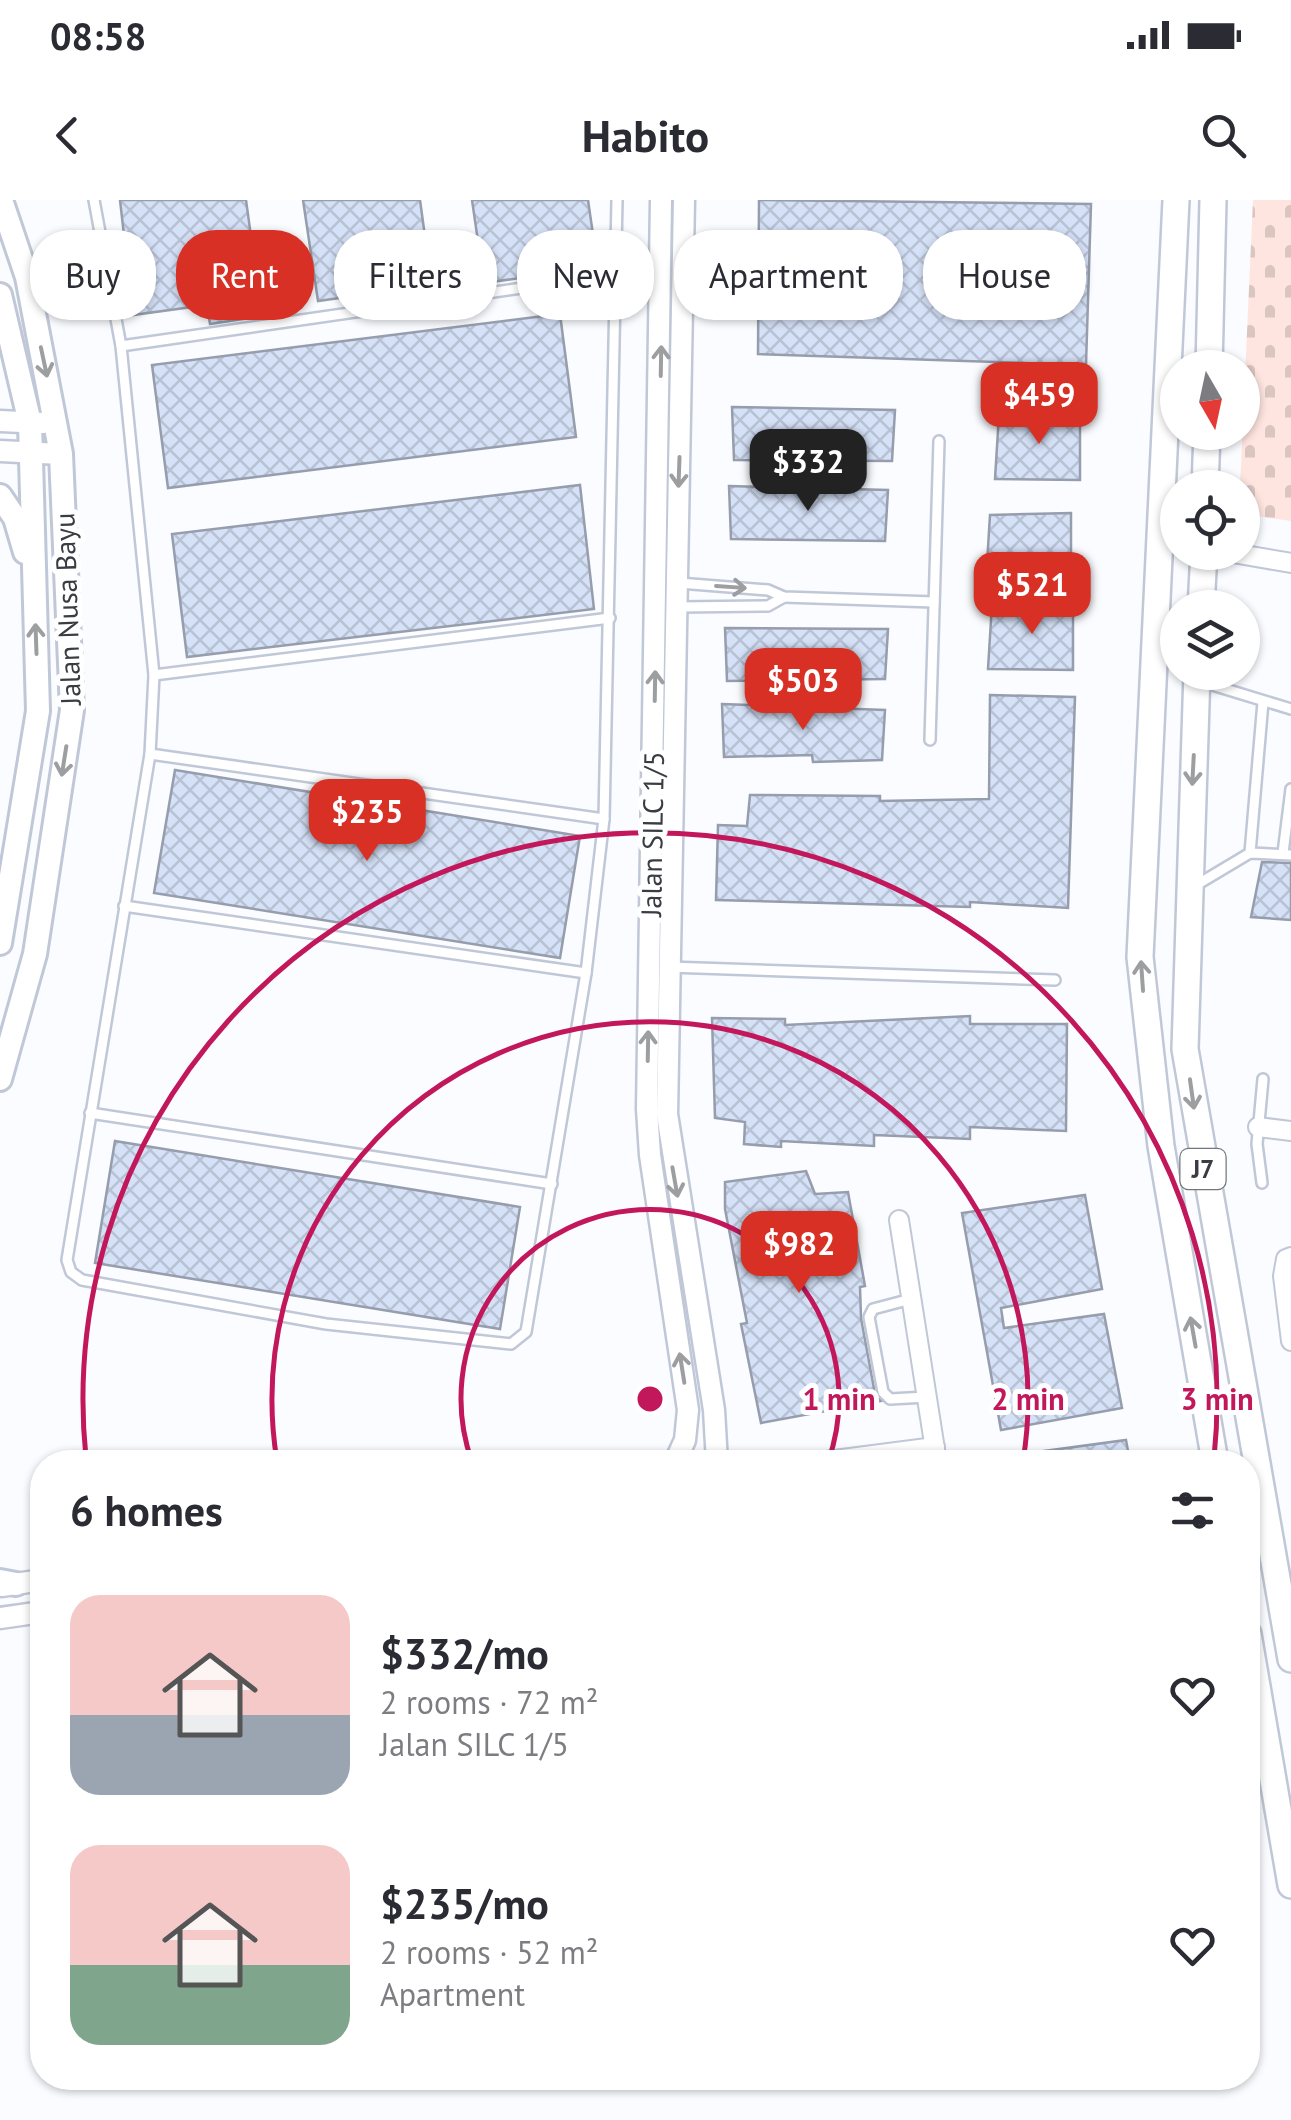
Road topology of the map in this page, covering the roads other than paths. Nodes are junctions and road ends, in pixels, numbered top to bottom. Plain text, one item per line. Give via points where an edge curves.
1 (1, 200) edge
2 (94, 200) edge
3 (617, 200) edge
4 (661, 200) edge
5 (684, 200) edge
6 (1176, 200) edge
7 (1213, 200) edge
8 (618, 230) edge
9 (517, 289) edge
10 (0, 294) edge
11 (618, 320) edge
12 (121, 346) junction
13 (1209, 350) edge
14 (0, 421) edge
15 (30, 423) junction
16 (57, 424) junction
17 (940, 441) dead end
18 (0, 451) edge
19 (31, 453) junction
20 (61, 454) junction
21 (0, 496) edge
22 (1260, 558) edge
23 (1291, 563) edge
24 (676, 583) junction
25 (35, 589) junction
26 (784, 597) junction
27 (934, 602) junction
28 (676, 608) junction
29 (610, 618) junction
30 (154, 675) junction
31 (1196, 690) edge
32 (1233, 690) edge
33 (1263, 702) junction
34 (1291, 709) edge
35 (930, 740) dead end
36 (150, 754) junction
37 (1291, 789) edge
38 (604, 819) junction
39 (1250, 853) junction
40 (1287, 854) edge
41 (1188, 890) junction
42 (124, 906) junction
43 (0, 943) edge
44 (669, 966) junction
45 (586, 973) junction
46 (1055, 980) dead end
47 (0, 1079) edge
48 (1263, 1079) dead end
49 (90, 1112) junction
50 (1258, 1127) junction
51 (1291, 1131) edge
52 (1262, 1183) dead end
53 (552, 1184) junction
54 (899, 1220) dead end
55 (1291, 1257) edge
56 (911, 1299) junction
57 (1291, 1342) edge
58 (926, 1396) junction
59 (680, 1450) edge
60 (716, 1450) edge
61 (935, 1450) edge
62 (1214, 1450) edge
63 (1283, 1568) edge
64 (30, 1581) edge
65 (5, 1584) edge
66 (30, 1614) edge
67 (0, 1618) edge
68 (1290, 1639) edge
69 (1260, 1704) edge
70 (1291, 1885) edge

1 -> 16 main road, Jalan Nusa Bayu via 27,278
2 - 12 lane
3 - 8 lane
59 -> 4 street, Jalan SILC 1/5 via 688,1410 647,1108
5 -> 24 street, Jalan SILC 1/5
62 -> 6 main road, J7 via 1156,1110 1140,957
7 - 13 main road
9 - 12 lane
10 - 15 main road, Jalan Nusa Bayu
11 - 29 lane
12 - 30 lane
14 - 15 street
15 - 16 street
15 - 19 main road, Jalan Nusa Bayu
16 - 20 main road, Jalan Nusa Bayu
17 - 27 lane
18 - 19 street
19 - 20 street
19 - 25 main road, Jalan Nusa Bayu
20 -> 47 main road, Jalan Nusa Bayu via 72,710 35,954
21 - 25 main road via 15,518
22 - 23 street
24 -> 26 lane
24 - 28 street, Jalan SILC 1/5
43 -> 25 main road, Jalan Nusa Bayu via 38,711
26 - 27 lane
26 - 28 lane via 768,606
27 - 35 lane
28 - 44 street, Jalan SILC 1/5
29 - 30 lane
29 - 38 lane
30 - 36 lane
31 -> 41 main road, J7
32 - 33 lane
33 - 34 lane
33 - 39 lane
36 - 38 lane
36 - 42 lane
37 - 40 lane
38 - 45 lane
39 - 40 lane
39 - 41 lane
41 -> 63 main road, J7 via 1185,1049
42 - 45 lane
42 - 49 lane
44 - 46 lane
44 -> 60 street, Jalan SILC 1/5 via 670,1143
45 - 53 lane
48 - 50 lane
49 - 53 lane
49 - 53 lane via 67,1260 72,1272 82,1280 326,1324 521,1340
50 - 51 street
50 - 52 lane
54 - 56 street
55 - 57 street via 1283,1276
56 - 58 street
56 - 58 lane via 872,1309 869,1317 883,1392 890,1399
58 - 61 street
63 - 68 main road, J7
64 - 65 street
66 - 67 street
69 - 70 main road

